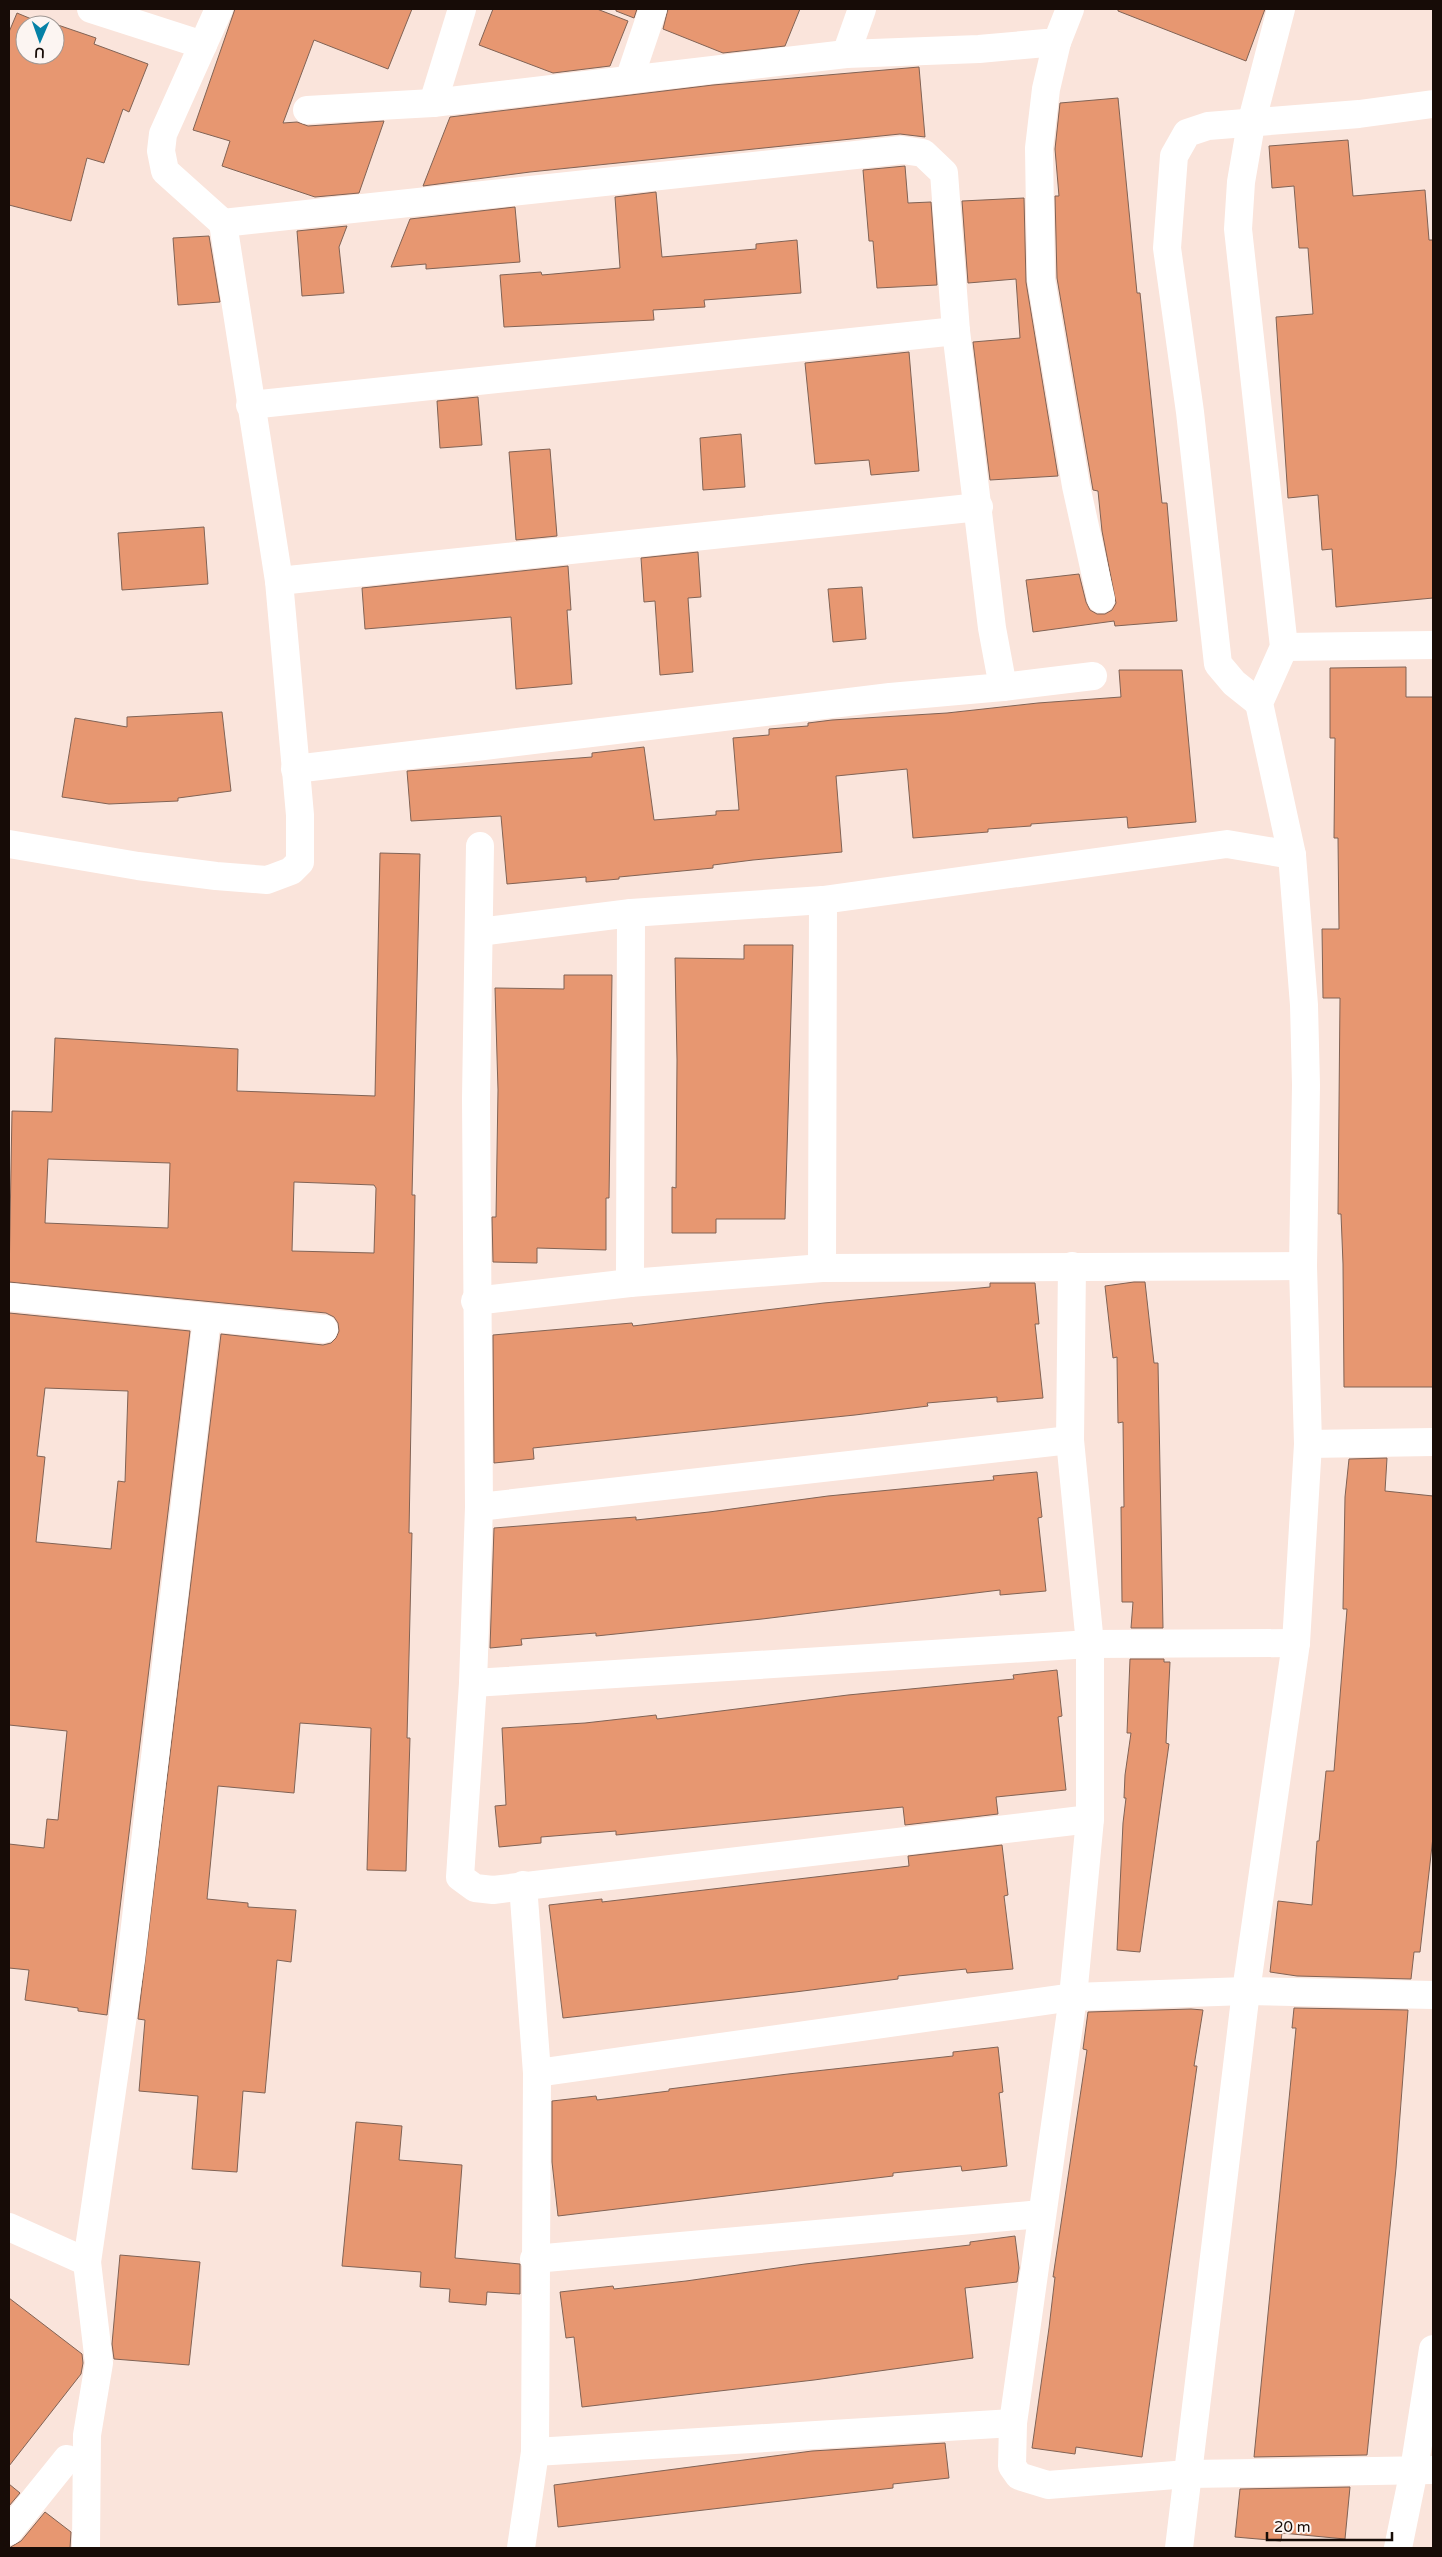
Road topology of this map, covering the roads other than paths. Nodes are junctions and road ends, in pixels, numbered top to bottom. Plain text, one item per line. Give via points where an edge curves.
1 (92, 9) edge
2 (219, 9) edge
3 (462, 9) edge
4 (653, 9) edge
5 (862, 9) edge
6 (1070, 9) edge
7 (1281, 9) edge
8 (1057, 42) junction
9 (203, 45) junction
10 (846, 54) junction
11 (629, 80) junction
12 (433, 103) junction
13 (1433, 104) edge
14 (306, 110) dead end
15 (1251, 124) junction
16 (223, 222) junction
17 (956, 331) junction
18 (250, 405) junction
19 (979, 507) junction
20 (279, 581) junction
21 (1101, 599) dead end
22 (1433, 645) edge
23 (1284, 647) junction
24 (1093, 676) dead end
25 (1003, 687) junction
26 (1259, 703) junction
27 (295, 769) junction
28 (9, 844) edge
29 (480, 846) dead end
30 (1292, 855) junction
31 (823, 900) junction
32 (632, 913) junction
33 (479, 932) junction
34 (1072, 1266) junction
35 (1303, 1266) junction
36 (822, 1268) junction
37 (630, 1283) junction
38 (9, 1297) edge
39 (476, 1301) junction
40 (207, 1318) junction
41 (324, 1329) dead end
42 (1070, 1440) junction
43 (1433, 1442) edge
44 (1308, 1444) junction
45 (479, 1507) junction
46 (1296, 1643) junction
47 (1090, 1644) junction
48 (473, 1683) junction
49 (1090, 1819) junction
50 (523, 1885) junction
51 (1246, 1991) junction
52 (1433, 1995) edge
53 (1073, 1997) junction
54 (537, 2073) junction
55 (1041, 2214) junction
56 (9, 2227) edge
57 (534, 2259) junction
58 (87, 2262) junction
59 (1433, 2350) edge
60 (1013, 2423) junction
61 (535, 2452) junction
62 (68, 2459) dead end
63 (1424, 2470) edge
64 (1188, 2474) junction
65 (9, 2531) edge
66 (86, 2548) edge
67 (521, 2548) edge
68 (1179, 2548) edge
69 (1398, 2548) edge

1 - 9 street
2 - 9 street
3 - 12 street
4 - 11 street
5 - 10 street
6 - 8 street
7 - 15 street
8 - 10 street via 979,49
8 - 21 street via 1046,89 1039,148 1041,279 1076,486
9 - 16 street via 163,134 161,151 165,171
10 - 11 street
11 - 12 street
12 - 14 street
13 - 15 street
15 - 23 street via 1241,182 1238,230
15 - 26 street via 1208,126 1188,133 1174,156 1167,248 1218,664 1234,683
16 - 17 street via 902,150 924,153 944,173
16 - 18 street
17 - 18 street
17 - 19 street
18 - 20 street
19 - 20 street
19 - 25 street via 992,628
20 - 27 street
22 - 23 street
23 - 26 street
24 - 25 street
25 - 27 street via 890,697
26 - 30 street
27 - 28 street via 300,862 291,871 267,880 148,867
29 - 33 street
30 - 31 street via 1227,844
30 - 35 street via 1304,1005
31 - 32 street
31 - 36 street
32 - 33 street
32 - 37 street
33 - 39 street
34 - 35 street
34 - 36 street
34 - 42 street
35 - 44 street
36 - 37 street
37 - 39 street
38 - 40 street
39 - 45 street
40 - 41 street
40 - 58 street via 132,1960
42 - 45 street
42 - 47 street
43 - 44 street
44 - 46 street
45 - 48 street
46 - 47 street
46 - 51 street
47 - 48 street
47 - 49 street
48 - 50 street via 460,1877 475,1888 493,1890
49 - 50 street
49 - 53 street
50 - 54 street
51 - 52 street
51 - 53 street
51 - 64 street
53 - 54 street
53 - 55 street
54 - 57 street
55 - 57 street
55 - 60 street
56 - 58 street
57 - 61 street
58 - 66 street via 99,2363 87,2435
59 - 63 street
60 - 61 street
60 - 64 street via 1012,2466 1019,2476 1048,2485
61 - 67 street
62 - 65 street
63 - 64 street
63 - 69 street
64 - 68 street

